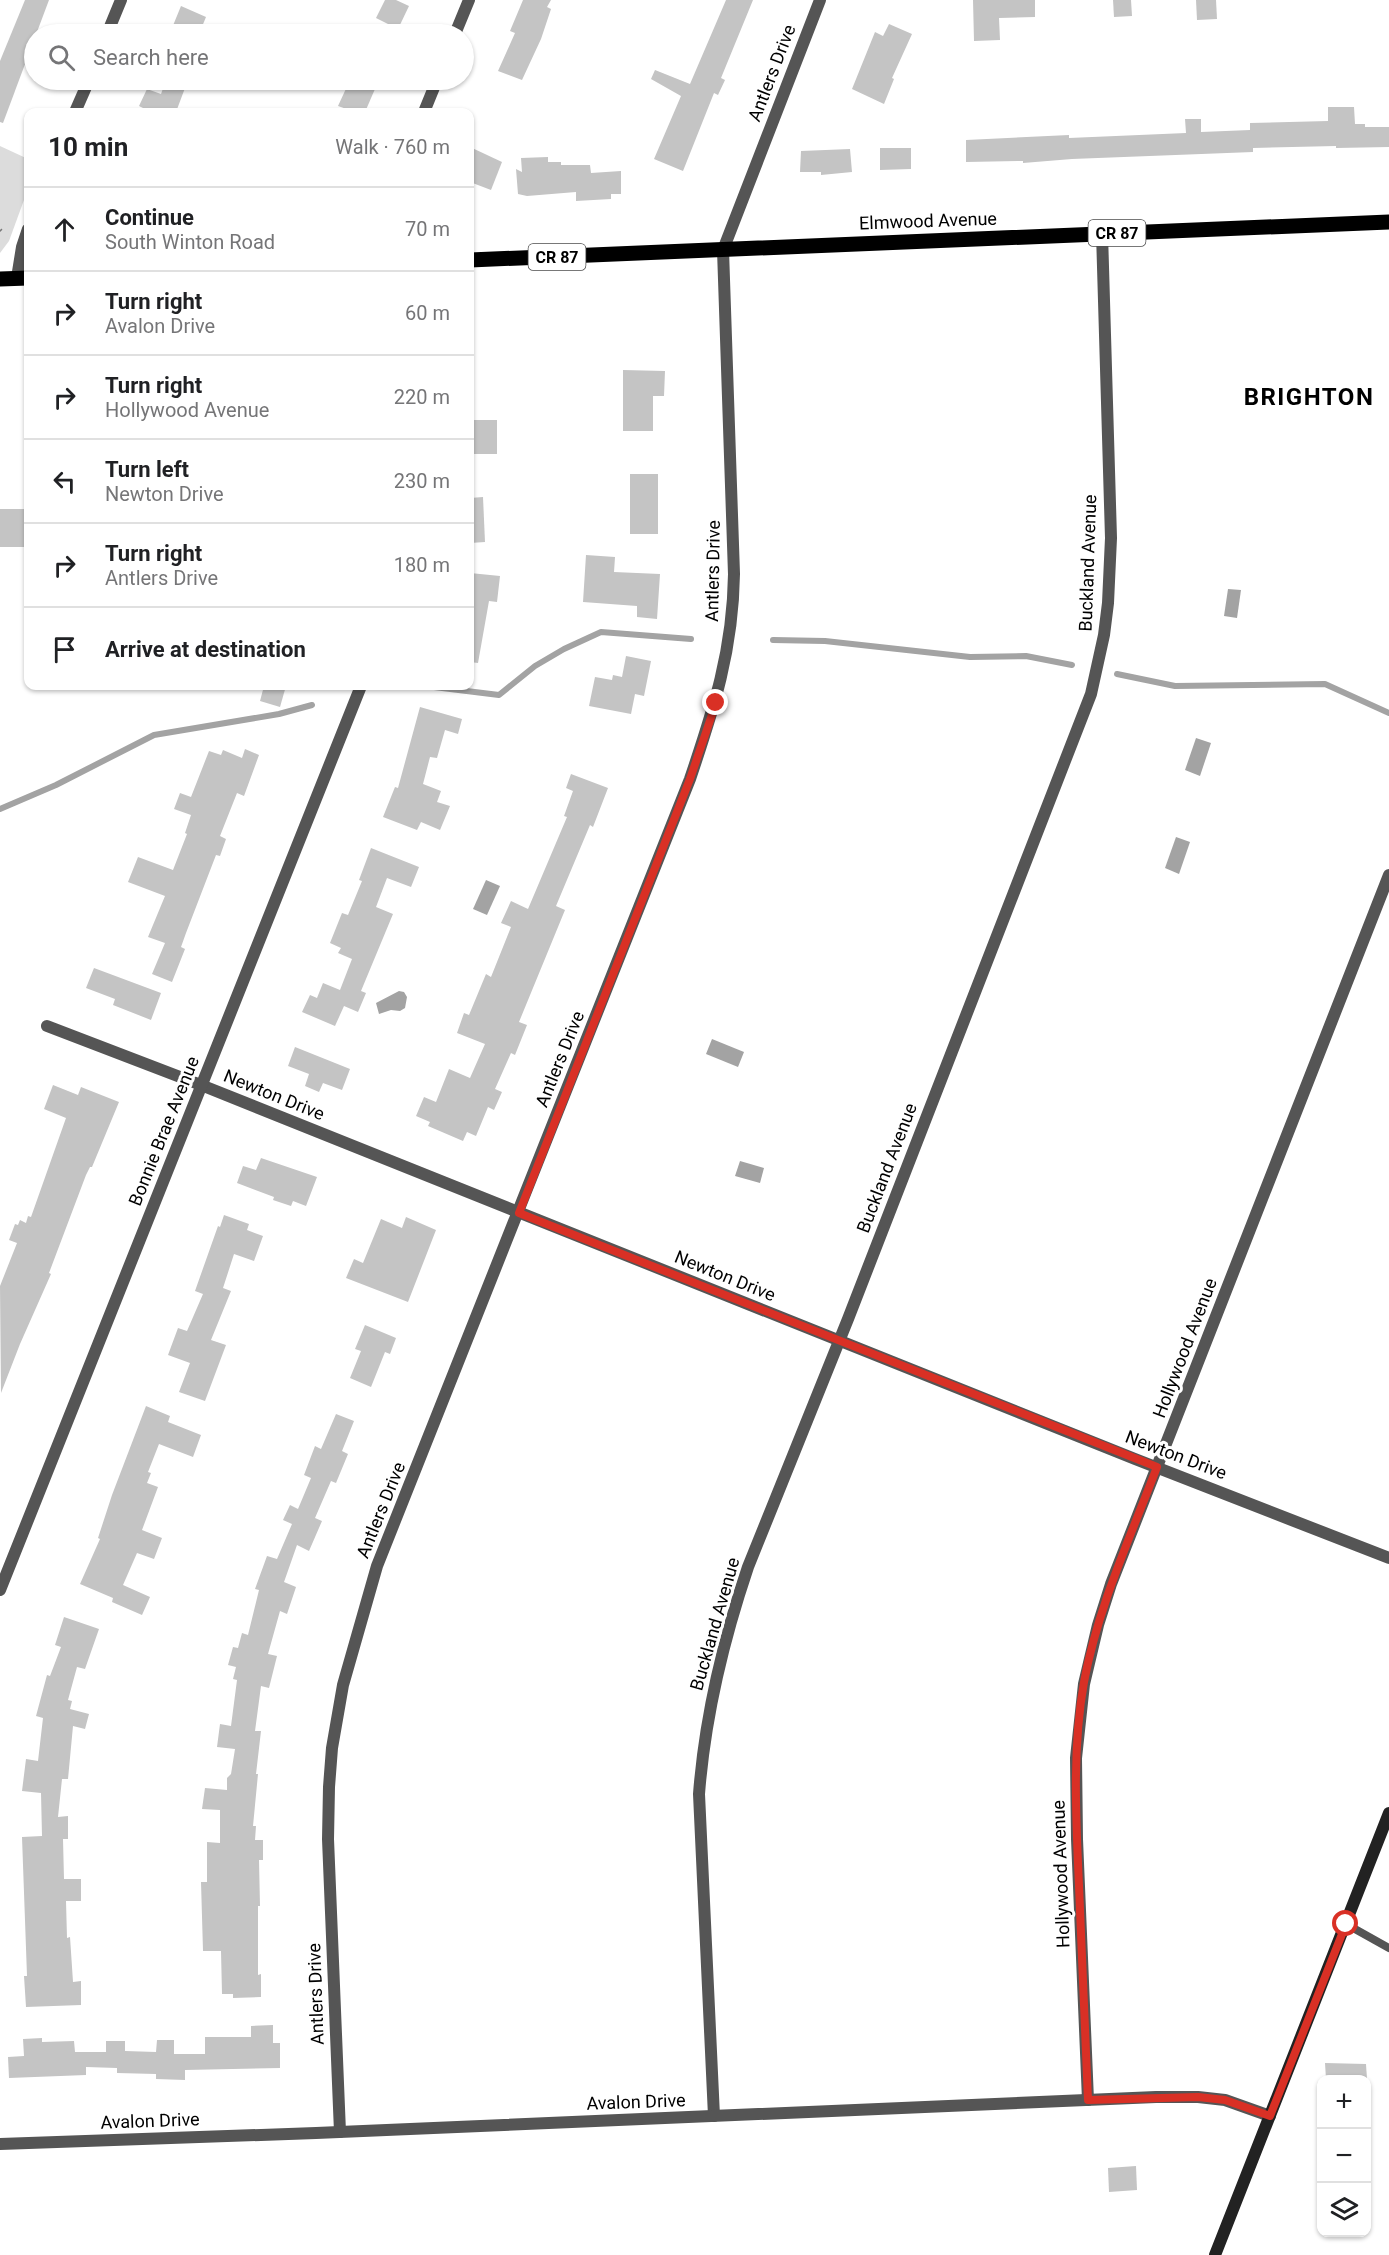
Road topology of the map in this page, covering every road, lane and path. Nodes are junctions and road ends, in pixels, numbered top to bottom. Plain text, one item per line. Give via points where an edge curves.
1 (121, 0) edge
2 (469, 0) edge
3 (820, 0) edge
4 (111, 24) edge
5 (459, 24) edge
6 (85, 90) edge
7 (433, 90) edge
8 (77, 108) edge
9 (426, 108) edge
10 (1389, 222) edge
11 (1102, 233) junction
12 (24, 239) edge
13 (723, 250) junction
14 (474, 260) edge
15 (23, 278) edge
16 (0, 279) edge
17 (359, 690) edge
18 (1389, 875) edge
19 (47, 1026) dead end
20 (201, 1085) junction
21 (519, 1213) junction
22 (839, 1341) junction
23 (1157, 1467) junction
24 (1389, 1558) edge
25 (0, 1590) edge
26 (1389, 1813) edge
27 (1346, 1924) junction
28 (1389, 1948) edge
29 (1088, 2100) junction
30 (714, 2116) junction
31 (1270, 2116) junction
32 (340, 2132) junction
33 (0, 2144) edge
34 (1215, 2255) edge

1 - 4 street
2 - 5 street
3 - 13 street, Antlers Drive
6 - 8 street
7 - 9 street
10 - 11 main road, Elmwood Avenue / CR 87
11 - 13 main road, Elmwood Avenue / CR 87
11 - 22 street, Buckland Avenue via 1110,538 1105,624 1090,694
12 - 15 street
13 - 14 main road, Elmwood Avenue / CR 87
13 - 21 street, Antlers Drive via 734,605 716,703 690,779
15 - 16 main road
17 - 20 street, Bonnie Brae Avenue
18 - 23 street, Hollywood Avenue
19 - 20 street, Newton Drive
20 - 21 street, Newton Drive
20 - 25 street, Bonnie Brae Avenue
21 - 22 street, Newton Drive
21 - 32 street, Antlers Drive via 377,1566 336,1718 328,1839
22 - 23 street, Newton Drive
22 - 30 street, Buckland Avenue via 748,1567 706,1723 699,1794
23 - 24 street, Newton Drive
23 - 29 street, Hollywood Avenue via 1098,1625 1079,1721 1076,1791
26 - 27 main road
27 - 28 lane
27 - 31 main road
29 - 30 street, Avalon Drive
29 - 31 street, Avalon Drive via 1198,2097 1225,2100
30 - 32 street, Avalon Drive
31 - 34 main road
32 - 33 street, Avalon Drive

